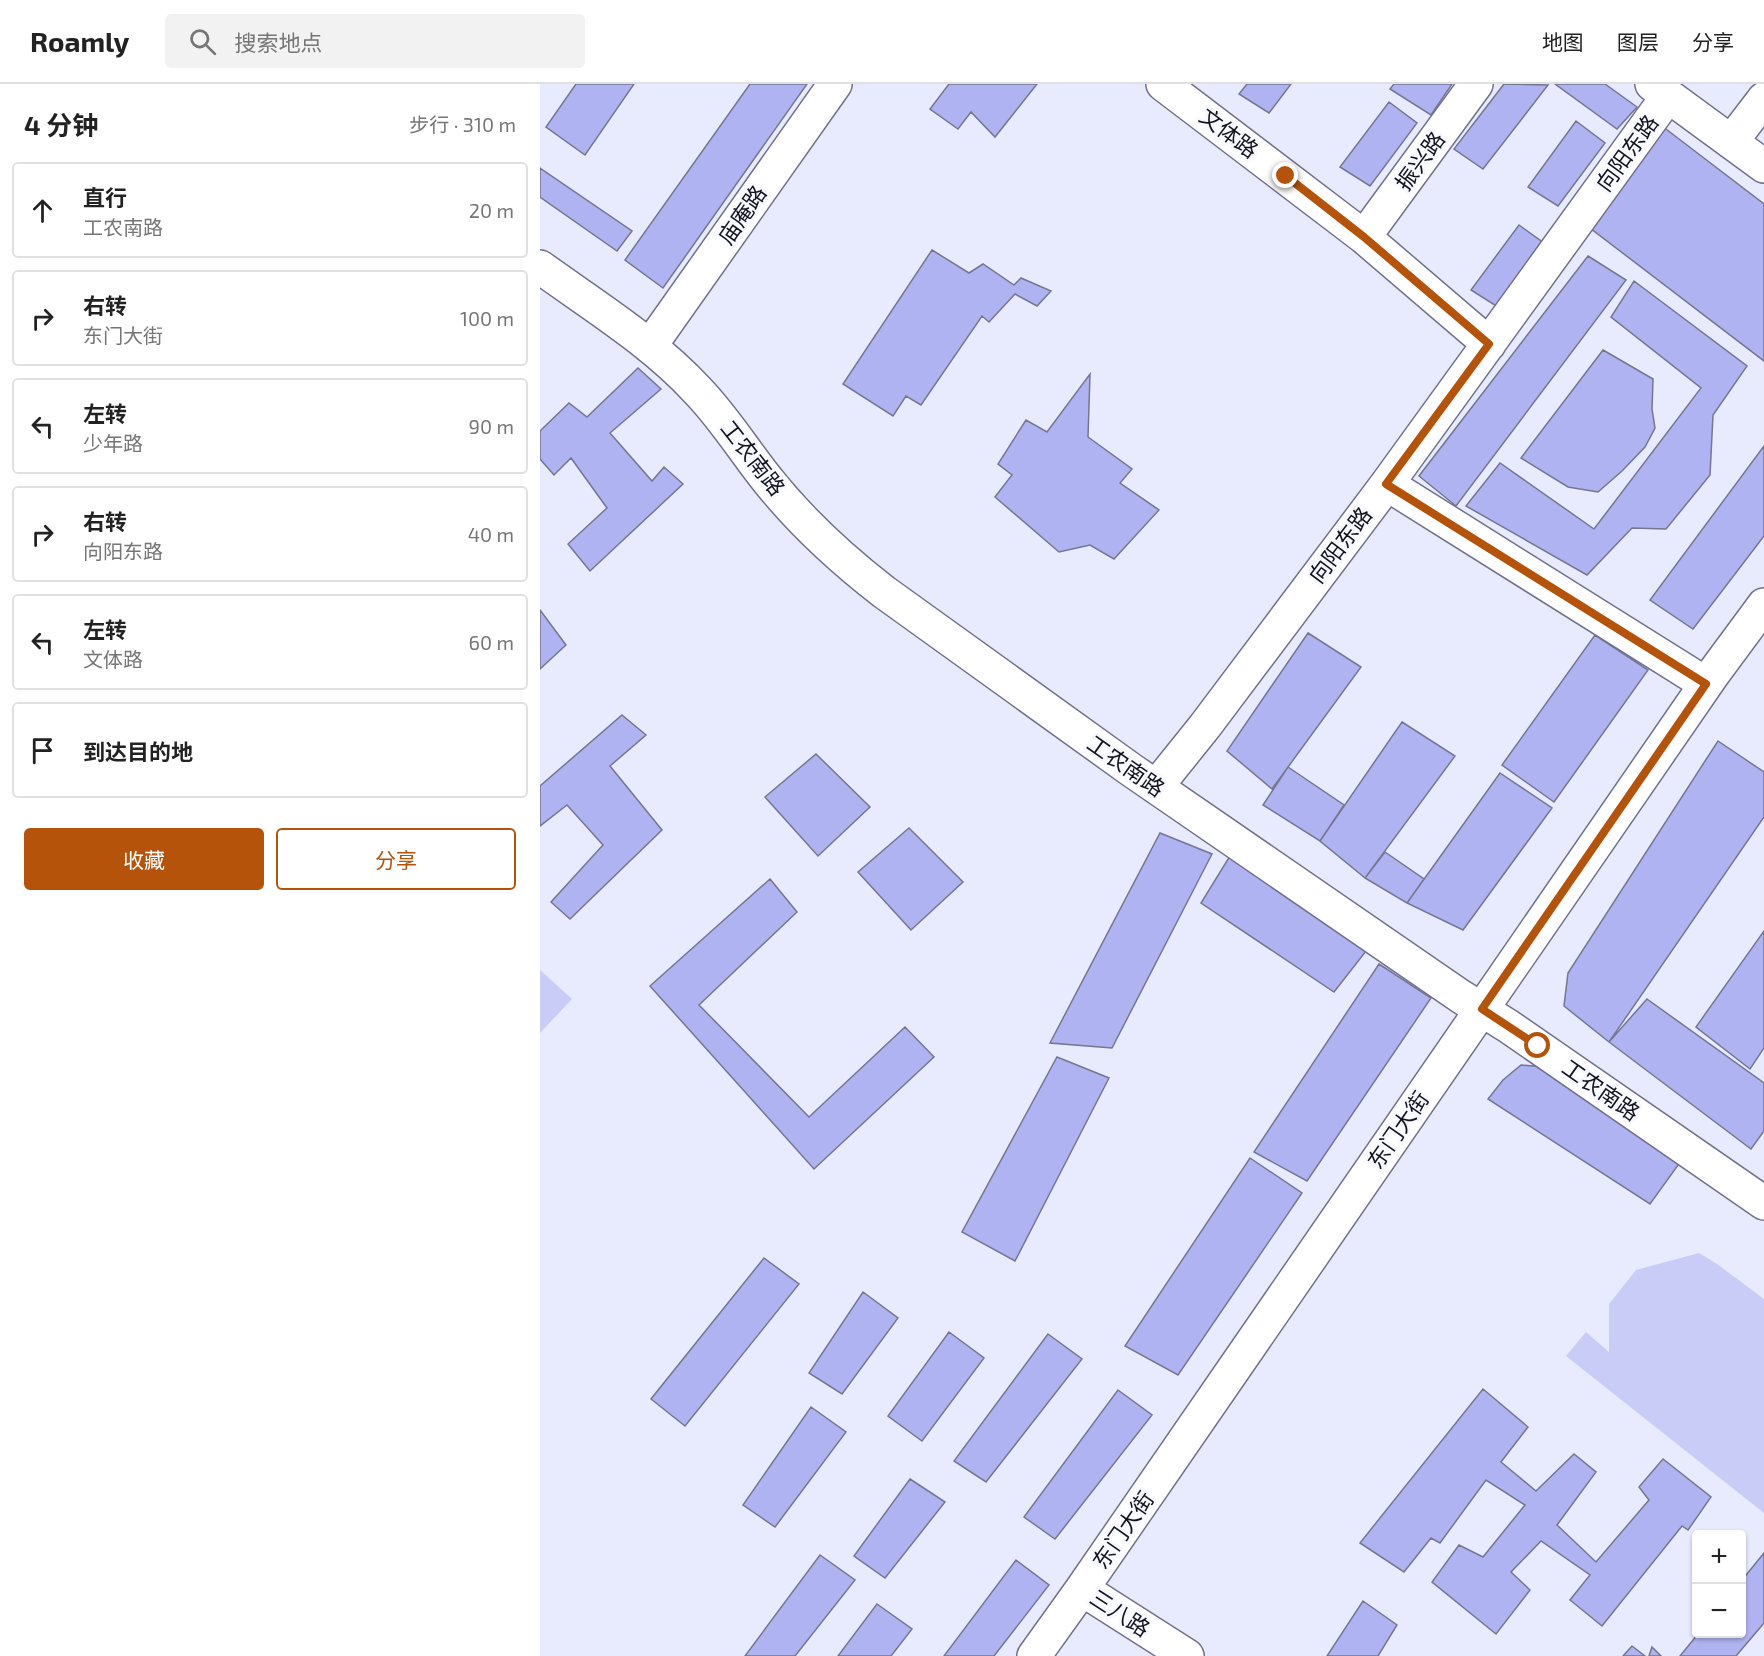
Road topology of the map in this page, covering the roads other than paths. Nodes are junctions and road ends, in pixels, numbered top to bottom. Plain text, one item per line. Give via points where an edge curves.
1 (835, 84) edge
2 (1163, 84) edge
3 (1476, 84) edge
4 (1660, 90) edge
5 (1764, 99) edge
6 (1731, 142) junction
7 (1764, 166) edge
8 (1364, 237) junction
9 (540, 267) edge
10 (1489, 344) junction
11 (650, 346) junction
12 (1386, 484) junction
13 (1764, 605) edge
14 (1706, 684) junction
15 (1156, 787) junction
16 (1482, 1009) junction
17 (1764, 1203) edge
18 (1082, 1589) junction
19 (1034, 1656) edge
20 (1187, 1656) edge

1 - 11 street, 庙庵路
2 - 8 street, 文体路
3 - 8 street, 振兴路
4 - 6 street
4 - 10 street, 向阳东路
5 - 6 street
6 - 7 street
8 - 10 street, 文体路
9 - 11 street, 工农南路
10 - 12 street, 向阳东路
11 - 15 street, 工农南路 via 700,393 788,503 851,566
12 - 14 street
12 - 15 street, 向阳东路
13 - 14 street, 东门大街
14 - 16 street, 东门大街
15 - 16 street, 工农南路
16 - 17 street, 工农南路
16 - 18 street, 东门大街
18 - 19 street, 东门大街
18 - 20 street, 三八路

